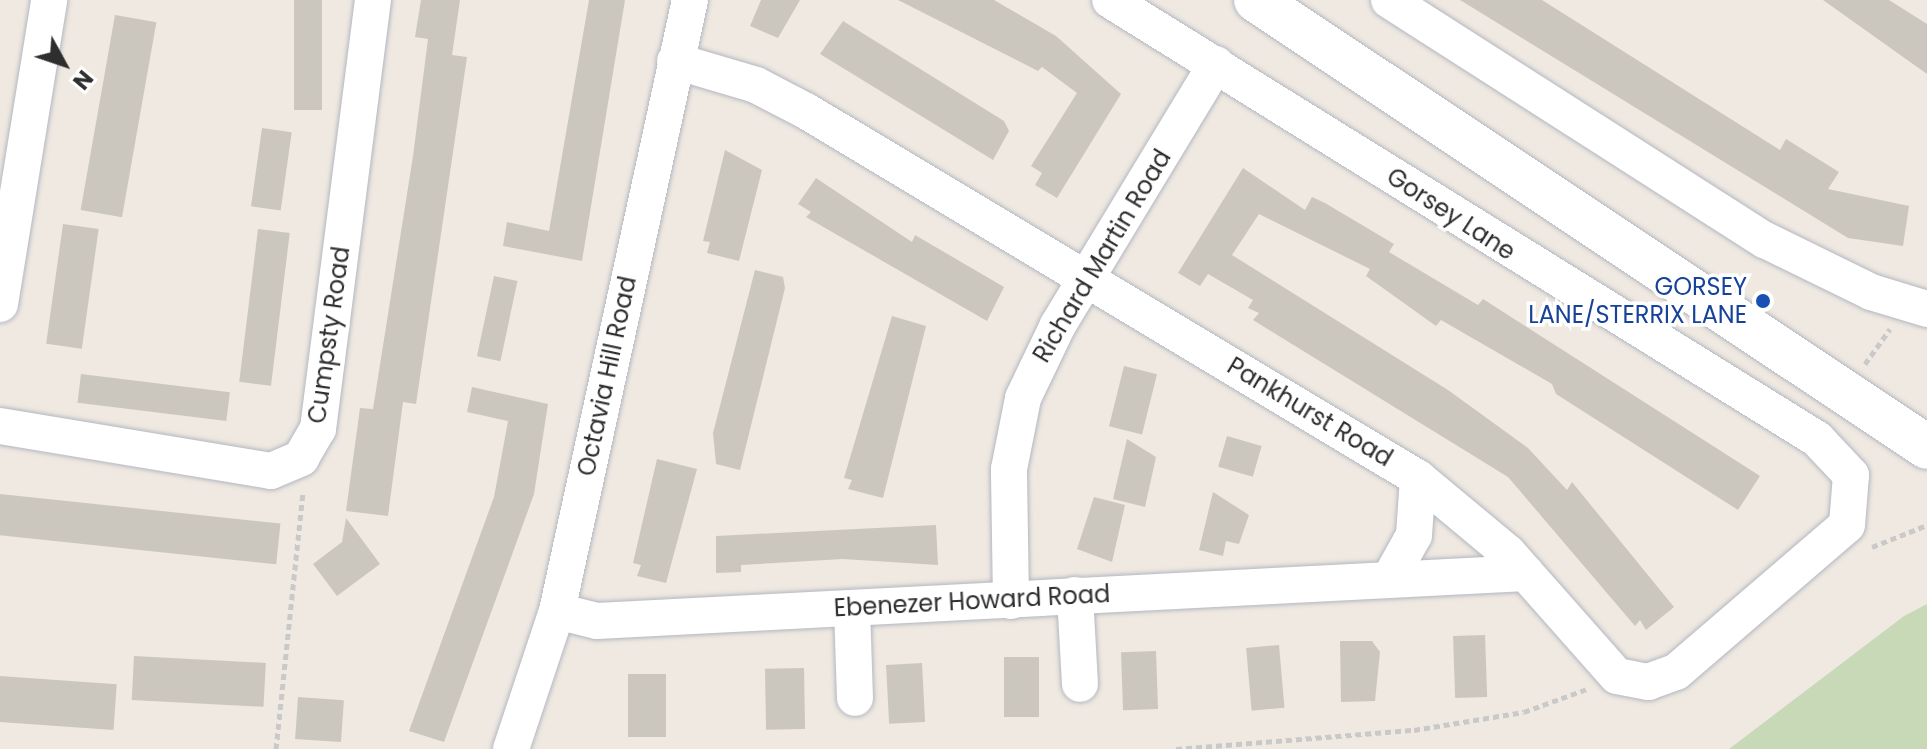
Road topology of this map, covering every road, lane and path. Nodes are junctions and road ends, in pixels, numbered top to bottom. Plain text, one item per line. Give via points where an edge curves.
1 (49, 0) edge
2 (373, 0) edge
3 (690, 0) edge
4 (1110, 0) edge
5 (1256, 0) edge
6 (1389, 0) edge
7 (675, 61) junction
8 (1216, 64) junction
9 (1089, 280) junction
10 (0, 304) edge
11 (1927, 309) edge
12 (0, 426) edge
13 (1927, 447) edge
14 (301, 458) junction
15 (1418, 478) junction
16 (1526, 573) junction
17 (1389, 580) junction
18 (1075, 595) junction
19 (1011, 601) junction
20 (852, 608) junction
21 (557, 611) junction
22 (1617, 676) junction
23 (1080, 684) dead end
24 (855, 698) dead end
25 (276, 749) edge
26 (511, 749) edge
27 (1176, 749) edge

1 - 10 street
2 - 14 street, Cumpsty Road via 318,429
3 - 7 street, Octavia Hill Road
4 - 8 street, Gorsey Lane
5 - 13 main road
6 - 11 street via 1765,240 1871,292
7 - 9 street, Pankhurst Road via 756,85
7 - 21 street, Octavia Hill Road
8 - 9 street, Richard Martin Road
8 - 22 street, Gorsey Lane via 1817,439 1844,463 1853,494 1835,539 1687,664 1662,679
9 - 15 street, Pankhurst Road
9 - 19 street, Richard Martin Road via 1037,364 1014,433
12 - 14 street via 271,471
14 - 25 path via 304,510
15 - 16 street, Pankhurst Road
15 - 17 street via 1414,535
16 - 17 street, Ebenezer Howard Road
16 - 22 street, Pankhurst Road
17 - 18 street, Ebenezer Howard Road
18 - 19 street, Ebenezer Howard Road
18 - 23 street
19 - 20 street, Ebenezer Howard Road
20 - 21 street, Ebenezer Howard Road via 597,621
20 - 24 street
21 - 26 street, Octavia Hill Road
22 - 27 path via 1524,712 1414,730

